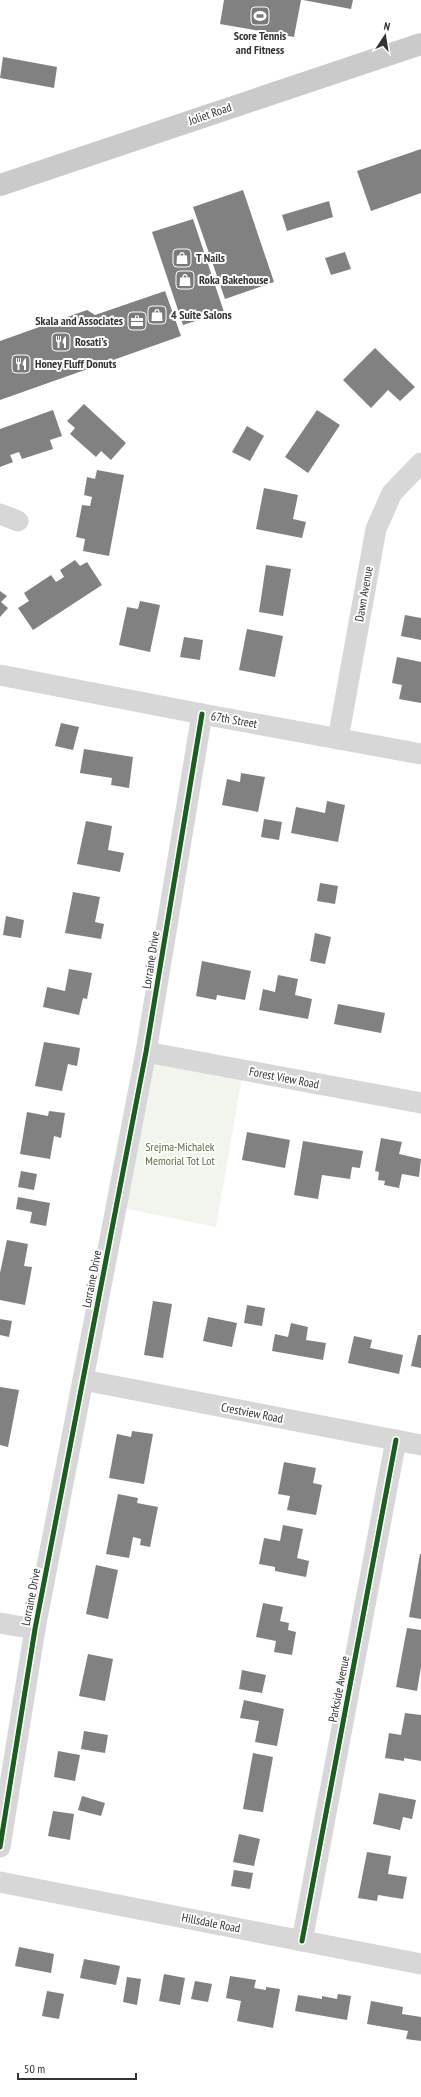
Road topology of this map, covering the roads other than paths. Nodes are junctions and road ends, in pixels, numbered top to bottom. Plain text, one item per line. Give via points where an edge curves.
1 (421, 44) edge
2 (0, 185) edge
3 (421, 462) edge
4 (0, 675) edge
5 (202, 714) junction
6 (338, 739) junction
7 (421, 754) edge
8 (146, 1052) junction
9 (421, 1104) edge
10 (83, 1380) junction
11 (396, 1440) junction
12 (421, 1445) edge
13 (0, 1623) edge
14 (35, 1629) junction
15 (0, 1847) edge
16 (0, 1882) edge
17 (302, 1941) junction
18 (421, 1964) edge

1 - 2 main road, Joliet Road
3 - 6 street, Dawn Avenue via 392,493 376,529
4 - 5 street, 67th Street
5 - 6 street, 67th Street
5 - 8 street, Lorraine Drive
6 - 7 street, 67th Street
8 - 9 street, Forest View Road
8 - 10 street, Lorraine Drive
10 - 11 street, Crestview Road
10 - 14 street, Lorraine Drive
11 - 12 street, Crestview Road
11 - 17 street, Parkside Avenue
13 - 14 street
14 - 15 street, Lorraine Drive
16 - 17 street, Hillsdale Road
17 - 18 street, Hillsdale Road

